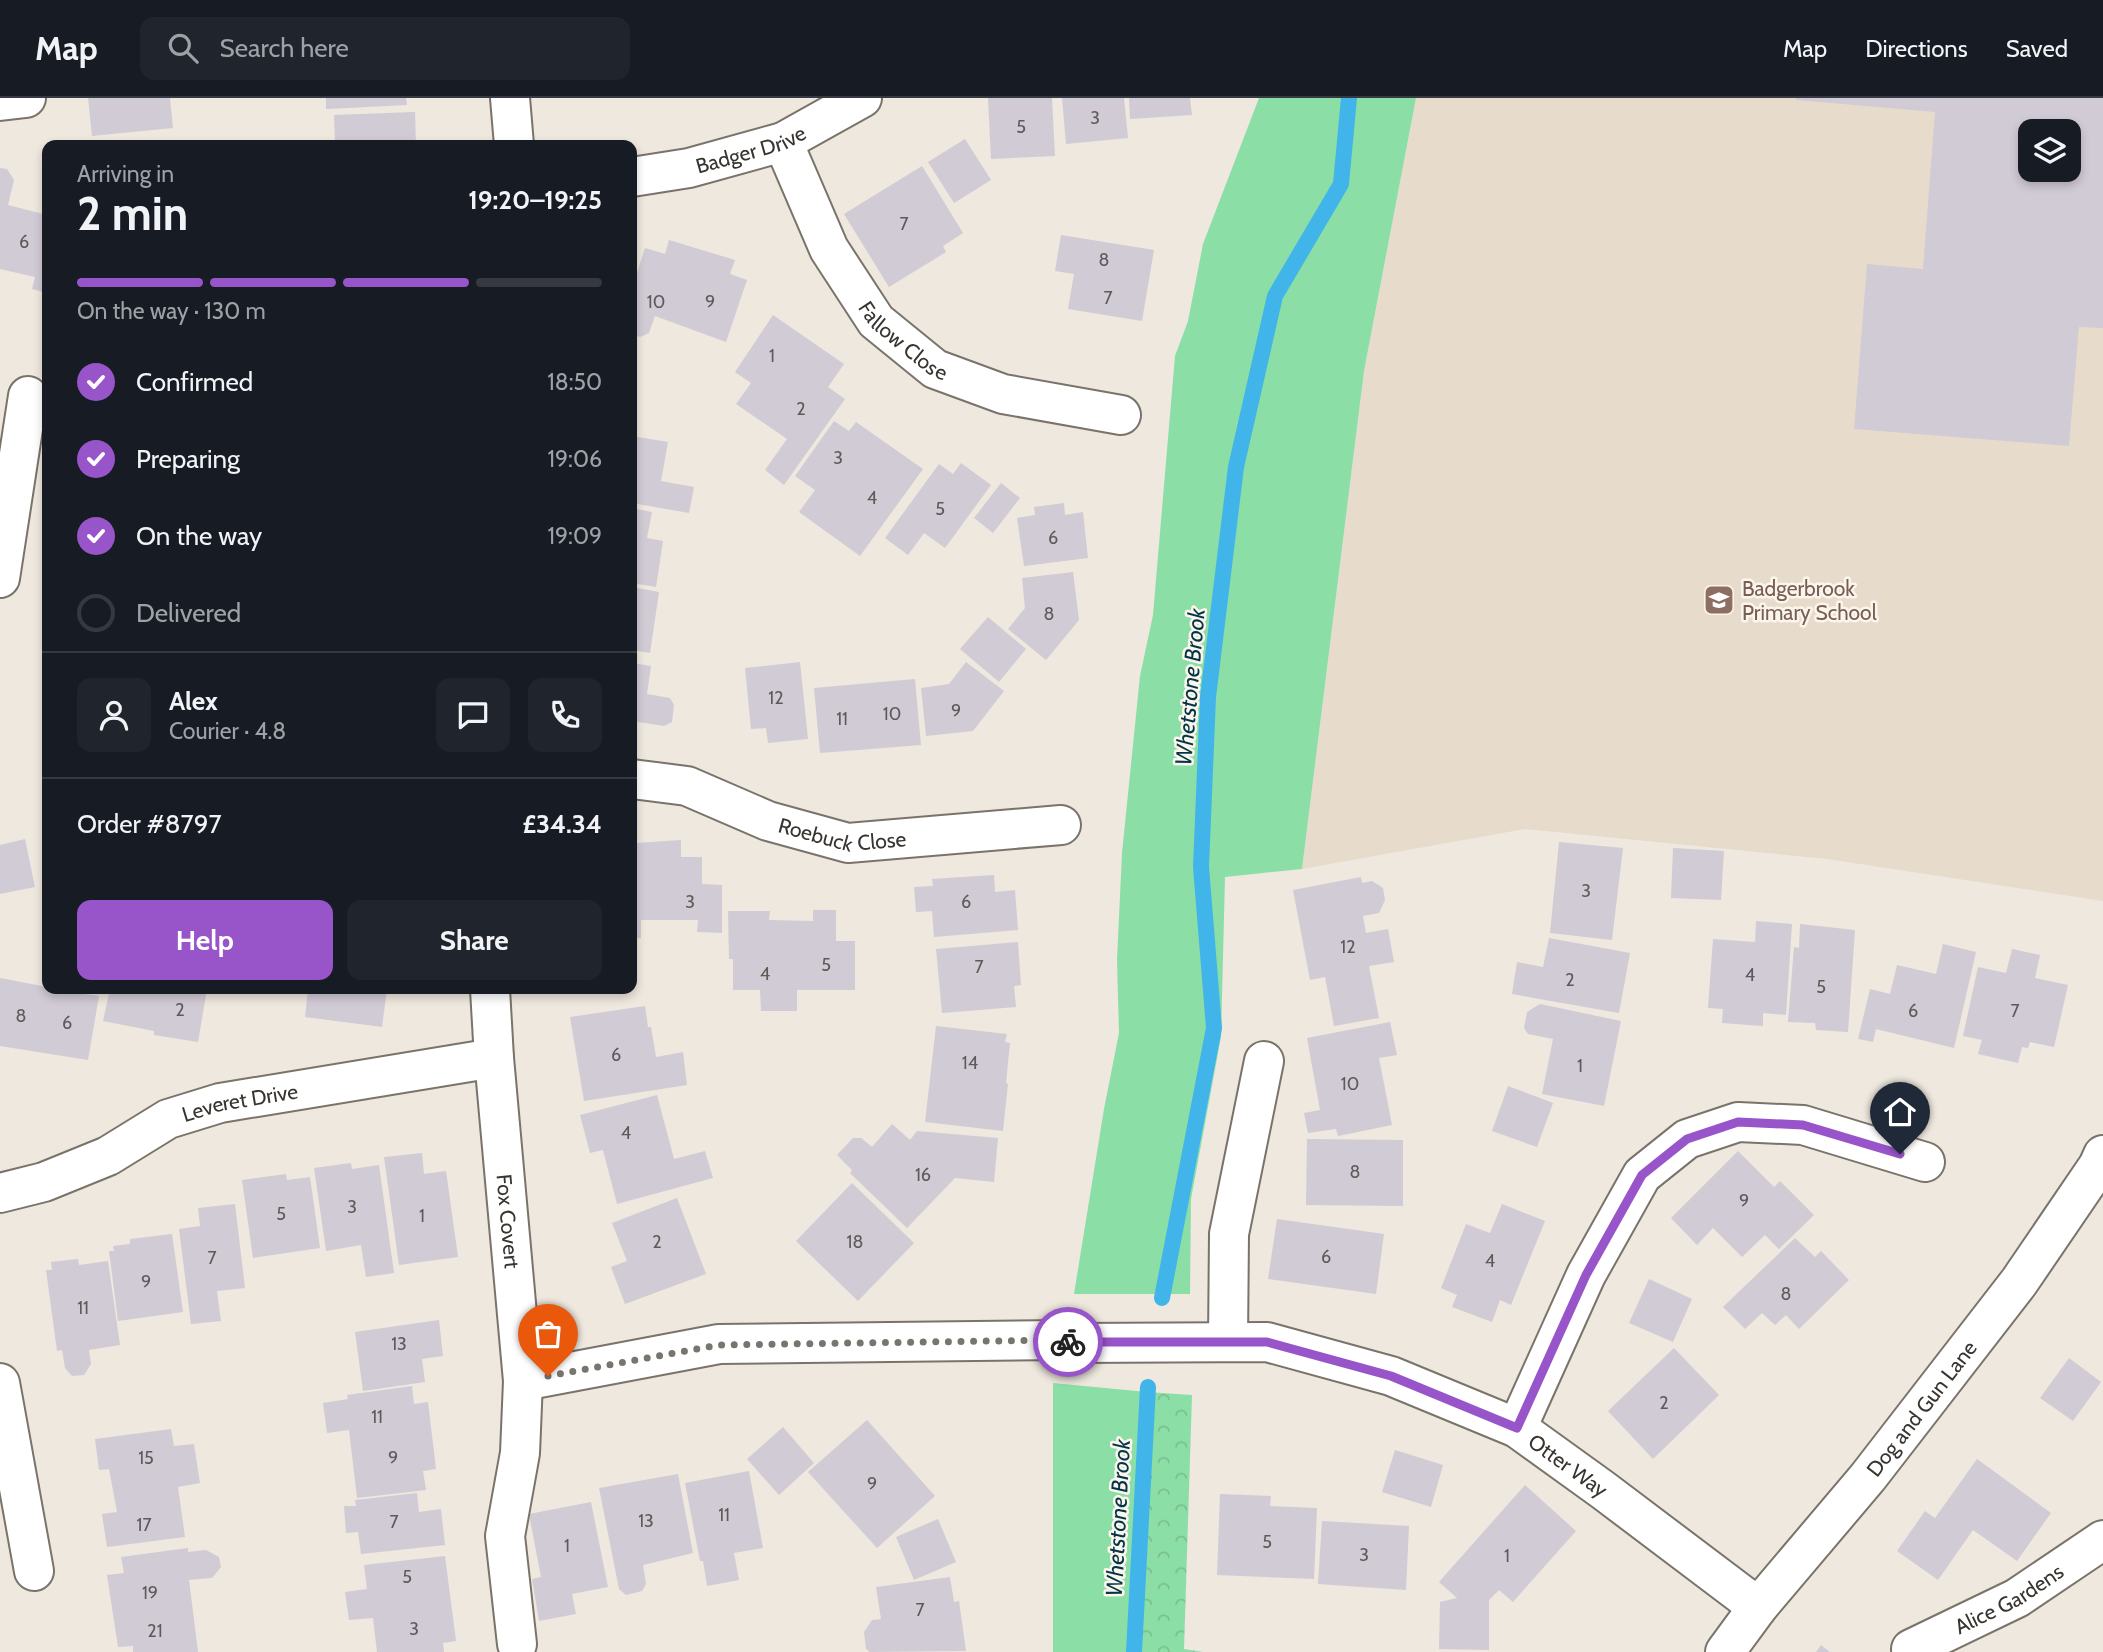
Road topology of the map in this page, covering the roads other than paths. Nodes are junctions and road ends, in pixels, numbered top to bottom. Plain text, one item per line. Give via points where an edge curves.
1 (26, 98) edge
2 (510, 98) edge
3 (862, 98) edge
4 (0, 101) edge
5 (514, 140) edge
6 (783, 142) junction
7 (637, 176) edge
8 (25, 394) edge
9 (1121, 415) dead end
10 (0, 578) edge
11 (637, 780) edge
12 (1061, 825) dead end
13 (490, 994) edge
14 (494, 1058) junction
15 (1264, 1061) dead end
16 (2103, 1155) edge
17 (1925, 1161) dead end
18 (0, 1193) edge
19 (1228, 1342) junction
20 (523, 1381) junction
21 (0, 1383) edge
22 (3, 1422) edge
23 (1517, 1428) junction
24 (2103, 1540) edge
25 (34, 1571) dead end
26 (1758, 1607) junction
27 (517, 1644) dead end
28 (1911, 1649) dead end
29 (1725, 1652) edge

1 - 4 street
2 - 5 street
3 - 6 street, Badger Drive
6 - 7 street, Badger Drive via 688,168
6 - 9 street, Fallow Close via 829,249 869,311 934,369 1003,394
8 - 10 street
11 - 12 street, Roebuck Close via 687,786 768,821 848,843
13 - 14 street, Fox Covert
14 - 18 street, Leveret Drive via 220,1103 169,1119 108,1156 44,1182
14 - 20 street, Fox Covert
15 - 19 street via 1229,1234
16 - 26 street, Dog and Gun Lane via 2019,1282 1868,1477
17 - 23 street via 1803,1125 1738,1122 1687,1139 1642,1175 1586,1275
19 - 20 street, Otter Way via 719,1345
19 - 23 street, Otter Way via 1267,1342 1391,1376
20 - 27 street, Fox Covert via 520,1453 505,1536
21 - 22 street
22 - 25 street
23 - 26 street, Otter Way
24 - 28 street, Alice Gardens via 2017,1598
26 - 29 street, Dog and Gun Lane

